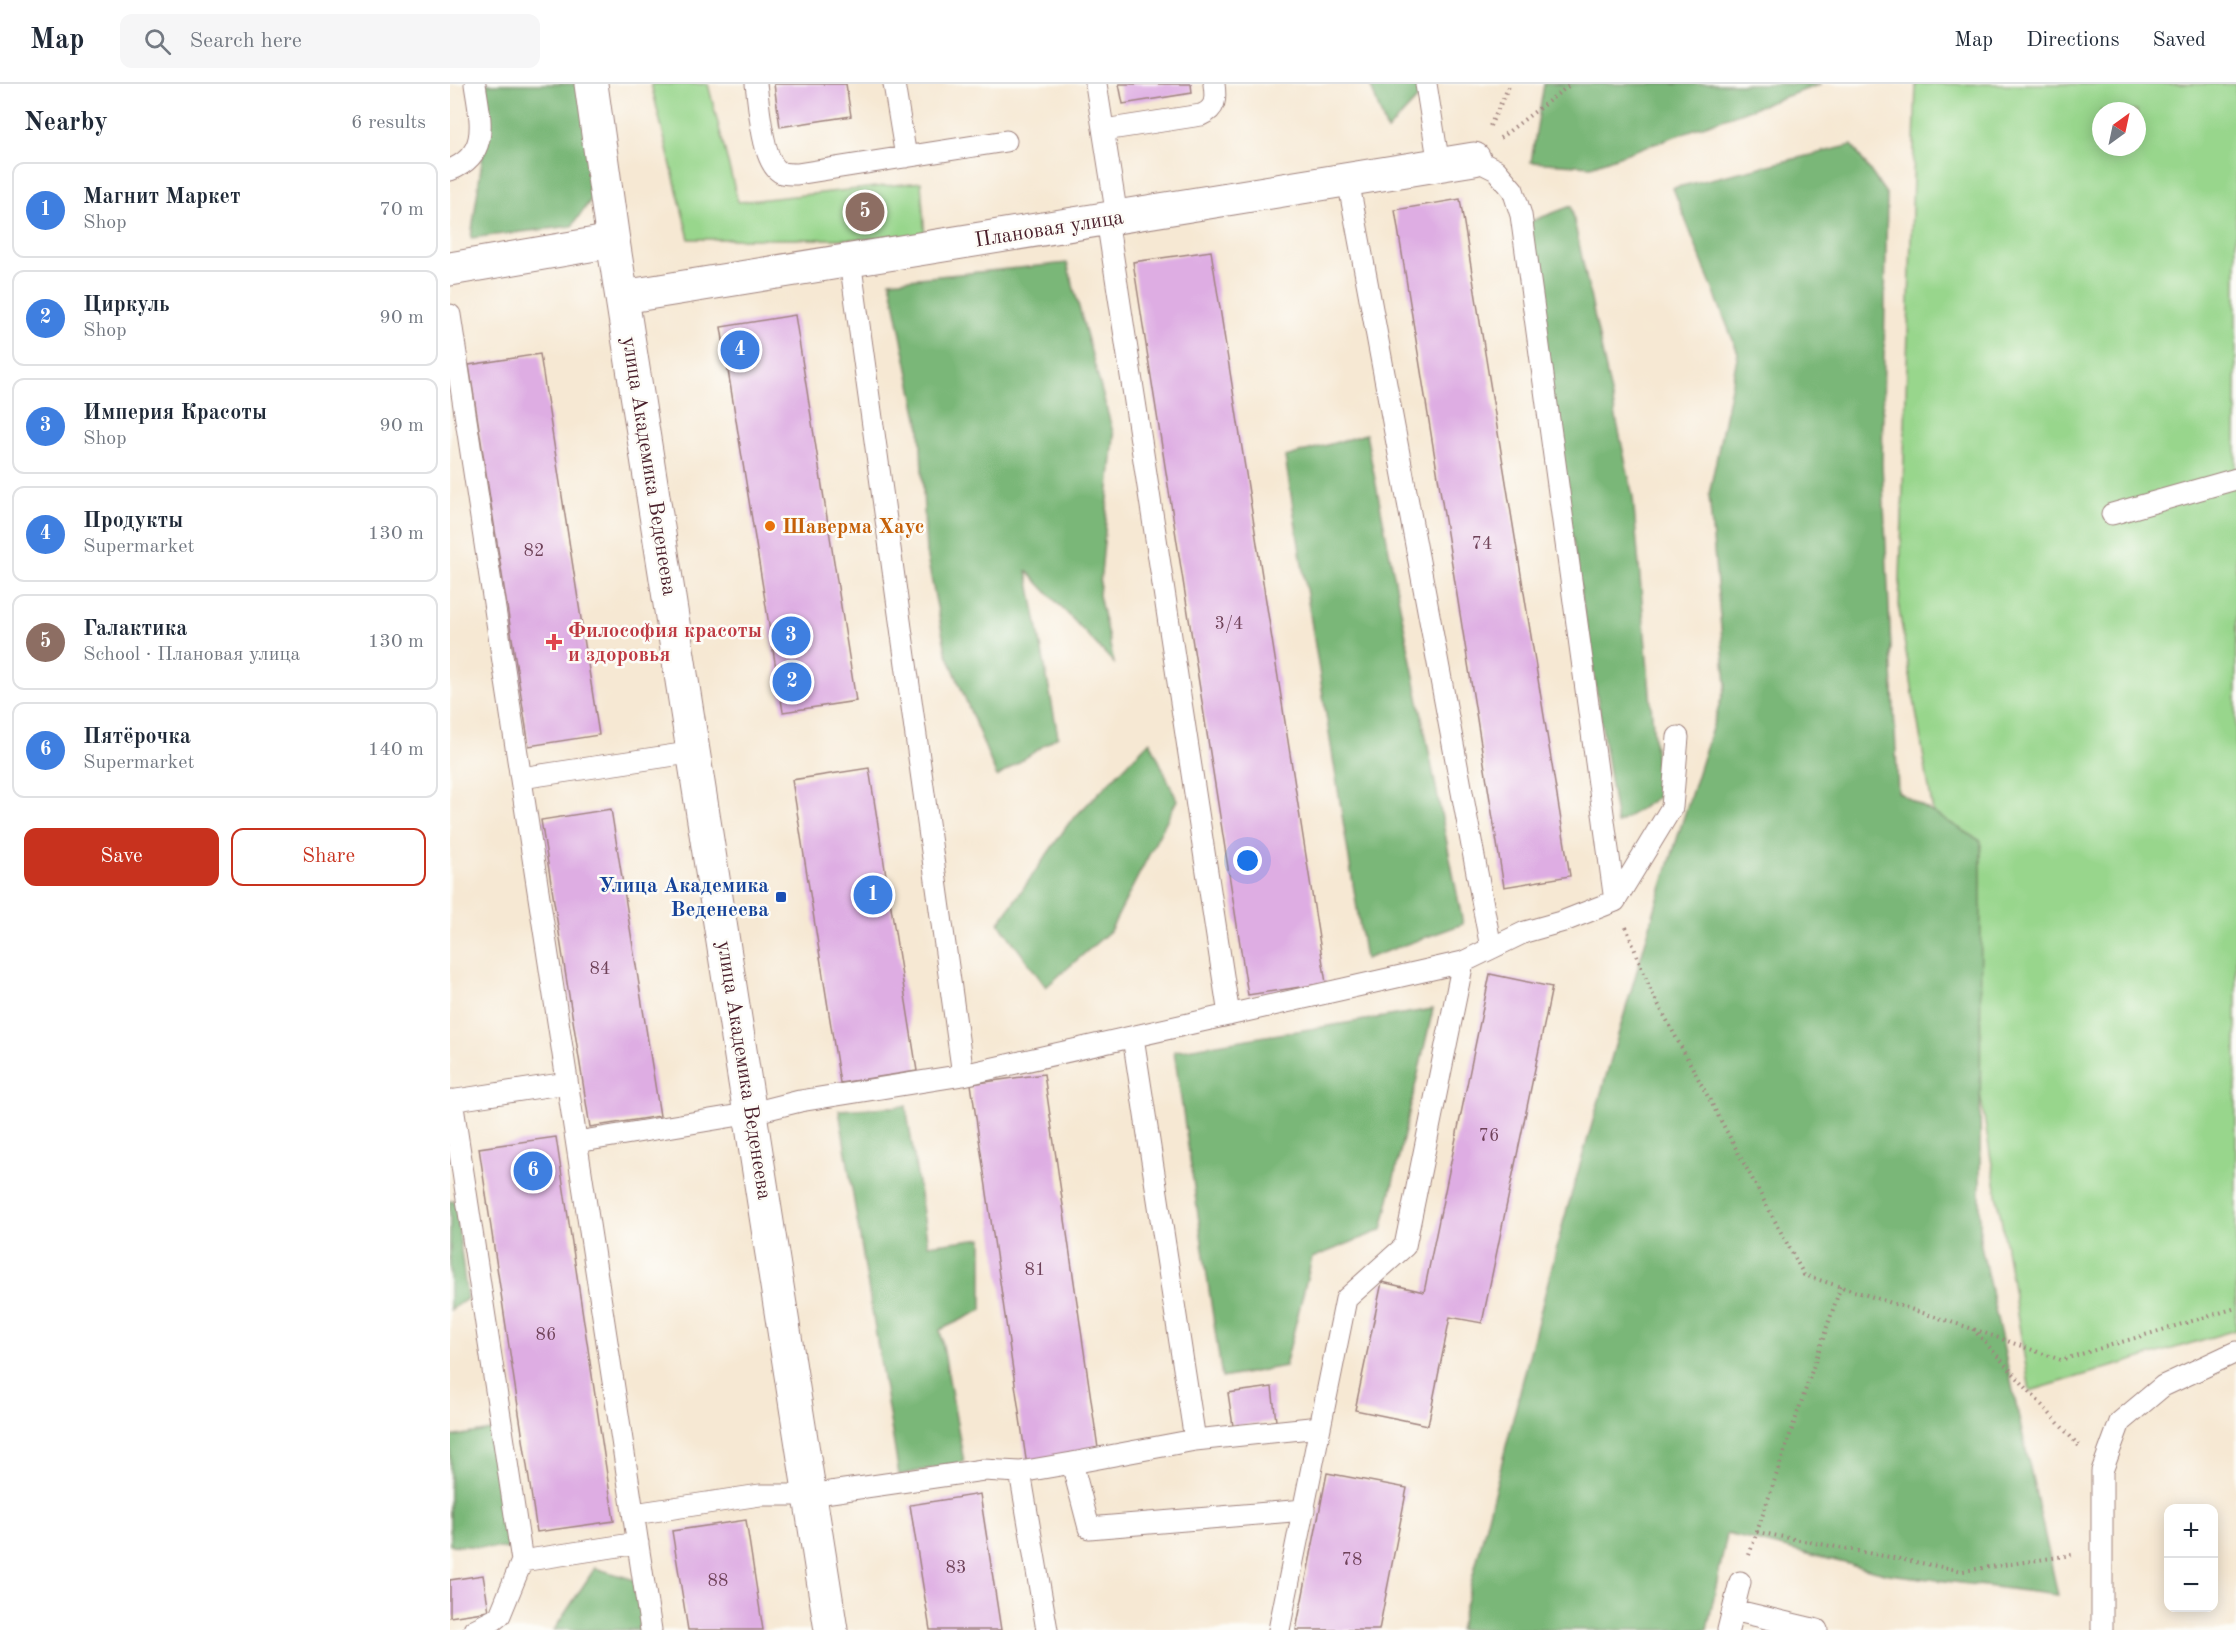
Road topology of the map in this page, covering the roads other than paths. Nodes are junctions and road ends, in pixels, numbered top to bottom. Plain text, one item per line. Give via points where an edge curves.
1 (475, 84) edge
2 (591, 84) edge
3 (756, 84) edge
4 (894, 84) edge
5 (1096, 84) edge
6 (1214, 84) edge
7 (1426, 84) edge
8 (1104, 130) junction
9 (1006, 141) dead end
10 (906, 156) junction
11 (1474, 159) joint
12 (1439, 165) junction
13 (450, 170) edge
14 (1348, 180) junction
15 (1112, 218) junction
16 (613, 241) junction
17 (850, 260) junction
18 (450, 269) edge
19 (623, 297) junction
20 (450, 315) edge
21 (2236, 479) edge
22 (2112, 514) dead end
23 (1678, 737) dead end
24 (695, 752) junction
25 (521, 778) junction
26 (1615, 901) junction
27 (1491, 948) junction
28 (1463, 962) junction
29 (1229, 1015) junction
30 (1133, 1037) junction
31 (963, 1075) junction
32 (567, 1083) junction
33 (451, 1101) edge
34 (752, 1113) junction
35 (577, 1142) junction
36 (2236, 1352) edge
37 (1320, 1427) junction
38 (1195, 1440) junction
39 (1072, 1463) junction
40 (1020, 1473) junction
41 (810, 1495) junction
42 (1304, 1510) junction
43 (634, 1514) junction
44 (638, 1543) junction
45 (522, 1561) junction
46 (1740, 1582) road end
47 (1730, 1620) edge
48 (474, 1630) edge
49 (651, 1630) edge
50 (831, 1630) edge
51 (1047, 1630) edge
52 (1280, 1630) edge
53 (1817, 1630) edge
54 (2102, 1630) edge

1 - 13 lane via 480,122 478,147 464,164
2 - 16 street, улица Академика Веденеева
3 - 10 lane via 767,154 773,166 783,173
4 - 10 lane
5 - 8 lane
6 - 8 lane via 1210,112
7 - 12 lane
8 - 15 lane
9 - 10 lane
11 - 12 street, Плановая улица
11 - 26 lane via 1496,170 1513,190 1521,215
12 - 14 street, Плановая улица
14 - 15 street, Плановая улица
14 - 27 lane
15 - 17 street, Плановая улица
15 - 29 lane
16 - 18 street
16 - 19 street, улица Академика Веденеева
17 - 19 street, Плановая улица
17 - 31 lane
19 - 24 street, улица Академика Веденеева
20 - 25 lane
21 - 22 lane
23 - 26 lane via 1672,807
24 - 25 lane
24 - 34 street, улица Академика Веденеева
25 - 32 lane
26 - 27 lane
27 - 28 lane
28 - 29 lane
28 - 37 lane via 1406,1246 1346,1299
29 - 30 lane
30 - 31 lane
30 - 38 lane
31 - 34 lane via 800,1101
32 - 33 lane
32 - 35 lane
33 - 45 lane
34 - 35 lane
34 - 41 street, улица Академика Веденеева
35 - 43 lane
36 - 54 lane via 2163,1386 2120,1422 2102,1471
37 - 38 lane
37 - 42 lane
38 - 39 lane
39 - 40 lane
39 - 42 lane via 1089,1528
40 - 41 lane via 983,1470
40 - 51 lane
41 - 43 lane via 760,1495
41 - 50 street, улица Академика Веденеева
42 - 52 lane
43 - 44 lane
44 - 45 lane
44 - 49 lane
45 - 48 lane via 500,1615
46 - 47 lane
47 - 53 lane

